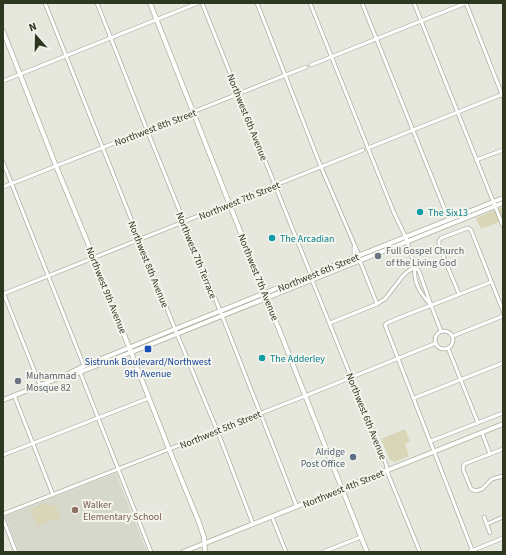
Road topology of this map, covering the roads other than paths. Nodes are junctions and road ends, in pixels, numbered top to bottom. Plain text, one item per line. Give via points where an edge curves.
1 (45, 3) edge
2 (96, 3) edge
3 (150, 3) edge
4 (198, 3) edge
5 (202, 3) edge
6 (257, 3) edge
7 (310, 3) edge
8 (362, 3) edge
9 (414, 3) edge
10 (466, 3) edge
11 (157, 19) junction
12 (421, 21) junction
13 (3, 31) edge
14 (110, 38) junction
15 (376, 39) junction
16 (66, 56) junction
17 (331, 56) junction
18 (311, 65) dead end
19 (306, 67) dead end
20 (20, 74) junction
21 (286, 75) junction
22 (3, 81) edge
23 (238, 94) junction
24 (503, 95) edge
25 (194, 112) junction
26 (457, 113) junction
27 (147, 130) junction
28 (413, 130) junction
29 (103, 148) junction
30 (368, 148) junction
31 (363, 150) dead end
32 (503, 150) edge
33 (476, 160) junction
34 (3, 162) edge
35 (56, 166) junction
36 (322, 167) junction
37 (11, 184) junction
38 (275, 185) junction
39 (3, 187) edge
40 (503, 198) edge
41 (230, 203) junction
42 (494, 204) junction
43 (503, 204) edge
44 (449, 220) junction
45 (184, 222) junction
46 (503, 226) edge
47 (139, 239) junction
48 (404, 240) junction
49 (94, 258) junction
50 (359, 259) junction
51 (415, 267) junction
52 (48, 276) junction
53 (312, 277) junction
54 (491, 282) junction
55 (3, 293) edge
56 (459, 294) junction
57 (266, 296) junction
58 (377, 304) junction
59 (431, 305) junction
60 (503, 311) edge
61 (221, 314) junction
62 (503, 316) edge
63 (330, 323) junction
64 (176, 331) junction
65 (441, 331) junction
66 (453, 336) junction
67 (436, 343) junction
68 (448, 348) junction
69 (131, 350) junction
70 (398, 358) junction
71 (503, 363) edge
72 (84, 366) junction
73 (80, 372) junction
74 (66, 375) junction
75 (351, 378) junction
76 (461, 380) junction
77 (40, 385) junction
78 (14, 395) junction
79 (306, 396) junction
80 (149, 398) junction
81 (414, 398) junction
82 (3, 400) edge
83 (261, 413) junction
84 (503, 413) edge
85 (98, 418) junction
86 (478, 423) junction
87 (503, 424) edge
88 (217, 430) junction
89 (482, 433) junction
90 (431, 441) junction
91 (33, 443) junction
92 (169, 449) junction
93 (503, 449) edge
94 (435, 452) junction
95 (490, 454) junction
96 (3, 455) edge
97 (118, 468) junction
98 (388, 470) junction
99 (503, 476) edge
100 (342, 488) junction
101 (53, 495) junction
102 (298, 507) junction
103 (3, 514) edge
104 (272, 517) junction
105 (503, 517) edge
106 (484, 518) dead end
107 (3, 519) edge
108 (253, 524) junction
109 (487, 524) junction
110 (490, 532) dead end
111 (361, 537) junction
112 (503, 538) edge
113 (204, 543) junction
114 (473, 551) edge
115 (16, 552) edge
116 (151, 552) edge
117 (183, 552) edge
118 (206, 552) edge
119 (286, 552) edge
120 (323, 552) edge
121 (367, 552) edge
122 (420, 552) edge
123 (469, 552) edge

1 - 16 street, Northwest 8th Avenue
2 - 14 street, Northwest 7th Terrace
3 - 11 main road, Northwest 7th Avenue
4 - 11 street
5 - 23 street, Northwest 6th Avenue
6 - 21 street
7 - 17 street
8 - 15 street
9 - 12 street
10 - 12 street
10 - 24 street
11 - 14 street
11 - 25 main road, Northwest 7th Avenue
12 - 15 street
12 - 26 street
13 - 20 main road, Northwest 9th Avenue
14 - 16 street
14 - 27 street, Northwest 7th Terrace
15 - 17 street
15 - 28 street
16 - 20 street
16 - 29 street, Northwest 8th Avenue
17 - 18 street
17 - 30 street
19 - 21 street, Northwest 8th Street
20 - 22 street
20 - 35 main road, Northwest 9th Avenue
21 - 23 street, Northwest 8th Street
21 - 36 street
23 - 25 street, Northwest 8th Street
23 - 38 street, Northwest 6th Avenue
24 - 26 street
25 - 27 street, Northwest 8th Street
25 - 41 main road, Northwest 7th Avenue
26 - 28 street
26 - 33 street
27 - 29 street, Northwest 8th Street
27 - 45 street, Northwest 7th Terrace
28 - 30 street
28 - 44 street
29 - 35 street, Northwest 8th Street
29 - 47 street, Northwest 8th Avenue
30 - 48 street
31 - 36 street, Northwest 7th Street
32 - 33 street
33 - 42 street
34 - 37 street
35 - 37 street, Northwest 8th Street
35 - 49 main road, Northwest 9th Avenue
36 - 38 street, Northwest 7th Street
36 - 50 street
37 - 39 street, Northwest 8th Street
37 - 52 street
38 - 41 street, Northwest 7th Street
38 - 53 street, Northwest 6th Avenue
40 - 42 main road, Northwest 6th Street
41 - 45 street, Northwest 7th Street
41 - 57 main road, Northwest 7th Avenue
42 - 43 main road, Northwest 6th Street
42 - 44 main road, Northwest 6th Street
42 - 46 street
42 - 48 main road, Northwest 6th Street
44 - 48 main road, Northwest 6th Street
45 - 47 street, Northwest 7th Street
45 - 61 street, Northwest 7th Terrace
47 - 49 street, Northwest 7th Street
47 - 64 street, Northwest 8th Avenue
48 - 50 main road, Northwest 6th Street
48 - 51 street
49 - 52 street, Northwest 7th Street
49 - 69 main road, Northwest 9th Avenue
50 - 53 main road, Northwest 6th Street
50 - 58 street
51 - 58 street via 402,277 386,299
51 - 59 street via 419,271
51 - 59 street via 416,284
52 - 55 street, Northwest 7th Street
52 - 72 street
53 - 57 main road, Northwest 6th Street
53 - 63 street, Northwest 6th Avenue
54 - 56 street
54 - 56 street via 471,230 464,229 439,241
54 - 60 street
55 - 77 street
56 - 59 street
57 - 61 main road, Northwest 6th Street
57 - 79 main road, Northwest 7th Avenue
58 - 63 street
59 - 65 street
59 - 70 street via 385,325
61 - 64 main road, Northwest 6th Street
61 - 83 street, Northwest 7th Terrace
62 - 66 street
63 - 75 street, Northwest 6th Avenue
64 - 69 main road, Northwest 6th Street
64 - 88 street, Northwest 8th Avenue
65 - 66 street via 449,332
65 - 67 street via 436,335
66 - 68 street via 452,344
67 - 68 street via 441,348
67 - 70 street, Northwest 5th Street
68 - 76 street
69 - 72 main road, Northwest 6th Street
69 - 73 main road, Northwest 6th Street
69 - 80 main road, Northwest 9th Avenue
70 - 75 street, Northwest 5th Street
70 - 81 street
71 - 76 street
72 - 74 main road, Northwest 6th Street
73 - 74 main road, Northwest 6th Street
73 - 85 street
74 - 77 main road, Northwest 6th Street
75 - 79 street, Northwest 5th Street
75 - 98 street, Northwest 6th Avenue
76 - 81 street
76 - 86 street
77 - 78 main road, Northwest 6th Street
78 - 82 main road, Northwest 6th Street
78 - 91 street
79 - 83 street, Northwest 5th Street
79 - 100 main road, Northwest 7th Avenue
80 - 85 street
80 - 92 main road, Northwest 9th Avenue
81 - 90 street
83 - 88 street, Northwest 5th Street
83 - 102 street, Northwest 7th Terrace
84 - 86 street
85 - 91 street
85 - 97 street
86 - 90 street
87 - 89 main road, Northwest 4th Street
88 - 92 street, Northwest 5th Street
88 - 108 street, Northwest 8th Avenue
89 - 94 main road, Northwest 4th Street
89 - 95 street
90 - 94 street
91 - 96 street
91 - 101 street
92 - 97 street, Northwest 5th Street
92 - 113 main road, Northwest 9th Avenue via 198,520
93 - 95 street
94 - 98 main road, Northwest 4th Street
94 - 114 street
95 - 99 street via 464,464 463,469 471,489 482,489 492,479
97 - 101 street, Northwest 5th Street
97 - 116 street
98 - 100 main road, Northwest 4th Street
98 - 122 street, Northwest 6th Avenue
100 - 102 main road, Northwest 4th Street
100 - 111 main road, Northwest 7th Avenue
101 - 103 street, Northwest 5th Street
102 - 104 main road, Northwest 4th Street
104 - 108 main road, Northwest 4th Street
104 - 119 street
105 - 109 street
106 - 109 street
107 - 115 street
108 - 113 main road, Northwest 4th Street
109 - 110 street
111 - 120 street
111 - 121 main road, Northwest 7th Avenue
112 - 114 street
113 - 117 main road, Northwest 4th Street
113 - 118 main road, Northwest 9th Avenue
114 - 123 street

